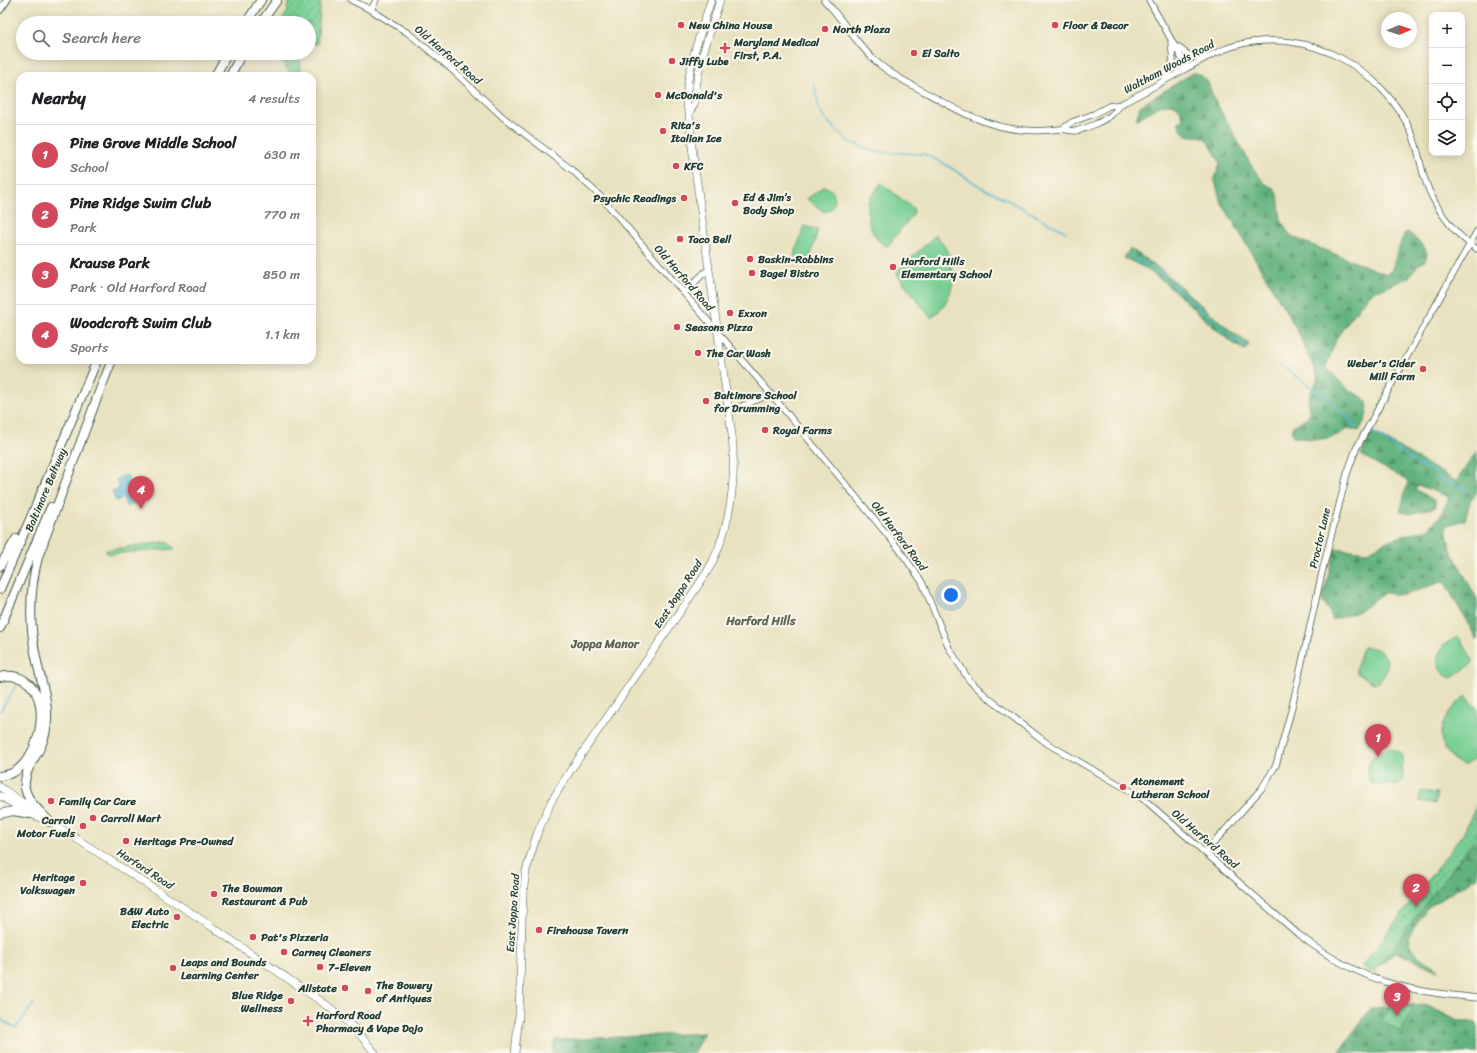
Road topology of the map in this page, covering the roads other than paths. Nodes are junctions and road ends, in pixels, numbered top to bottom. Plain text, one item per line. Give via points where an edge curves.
1 (7, 0) edge
2 (261, 0) edge
3 (277, 0) edge
4 (351, 0) edge
5 (376, 0) edge
6 (711, 0) edge
7 (720, 0) edge
8 (824, 0) edge
9 (1149, 0) edge
10 (0, 10) edge
11 (371, 10) junction
12 (251, 16) edge
13 (266, 16) edge
14 (1170, 36) junction
15 (1207, 56) junction
16 (224, 60) edge
17 (238, 60) edge
18 (1187, 68) junction
19 (217, 72) edge
20 (232, 72) edge
21 (1163, 81) junction
22 (1121, 104) junction
23 (690, 113) junction
24 (1062, 129) junction
25 (1477, 231) edge
26 (1470, 244) junction
27 (1477, 249) edge
28 (709, 271) junction
29 (684, 293) junction
30 (718, 332) junction
31 (94, 364) edge
32 (95, 364) edge
33 (110, 364) edge
34 (104, 380) junction
35 (771, 394) junction
36 (728, 410) junction
37 (0, 566) edge
38 (0, 589) edge
39 (0, 628) edge
40 (0, 677) edge
41 (0, 776) edge
42 (0, 787) edge
43 (0, 796) edge
44 (0, 814) edge
45 (31, 814) junction
46 (50, 822) junction
47 (1205, 852) junction
48 (1477, 998) edge
49 (375, 1053) edge
50 (515, 1053) edge

1 - 10 main road
2 - 12 highway
3 - 13 highway
4 - 11 street, Old Harford Road
5 - 11 street
6 - 23 main road, East Joppa Road via 689,72 686,103
7 - 23 main road, East Joppa Road via 701,60 694,105
8 - 24 street, Waltham Woods Road via 862,48 880,65 966,115 986,123 1014,129
9 - 14 street
11 - 29 street, Old Harford Road via 408,33 504,118 581,178 601,197
14 - 15 street via 1186,55
14 - 18 street
14 - 21 street via 1173,61
15 - 18 street, Waltham Woods Road
15 - 26 street, Waltham Woods Road via 1236,45 1286,41 1328,52 1364,72 1386,92 1399,109 1413,136 1425,180 1436,203 1448,222
16 - 19 highway
17 - 20 highway
18 - 21 street, Waltham Woods Road
21 - 22 street, Waltham Woods Road
22 - 24 street, Waltham Woods Road via 1109,106
22 - 24 street, Waltham Woods Road via 1110,116 1091,125 1075,131
23 - 28 main road, East Joppa Road via 692,147
25 - 26 street, Proctor Lane
26 - 27 street, Waltham Woods Road
26 - 47 street, Proctor Lane via 1356,450 1347,474 1291,712 1276,764 1262,788
28 - 29 street
28 - 30 main road, East Joppa Road
29 - 30 street, Old Harford Road
30 - 35 street, Old Harford Road
30 - 36 main road, East Joppa Road
31 - 37 highway via 86,374 14,544
32 - 38 highway, Baltimore Beltway
33 - 34 highway, Baltimore Beltway
34 - 39 highway, Baltimore Beltway
34 - 46 highway via 38,557 33,579 32,637 46,700 47,718 42,744 26,774 25,789 30,799
35 - 36 street
35 - 47 street, Old Harford Road via 910,563 927,593 949,648 974,685 1048,744 1151,805
36 - 50 main road, East Joppa Road via 733,447 733,485 723,535 712,562 570,771 551,802 537,834 526,871 523,893 519,1015
40 - 41 highway via 18,677 31,685 38,694 41,715 38,733 28,757 16,771
42 - 46 main road, Harford Road
43 - 45 main road, Harford Road
44 - 45 highway via 13,811
45 - 46 main road, Harford Road
46 - 49 main road, Harford Road via 228,937 337,1013 358,1032
47 - 48 street, Old Harford Road via 1298,934 1347,966 1401,987

